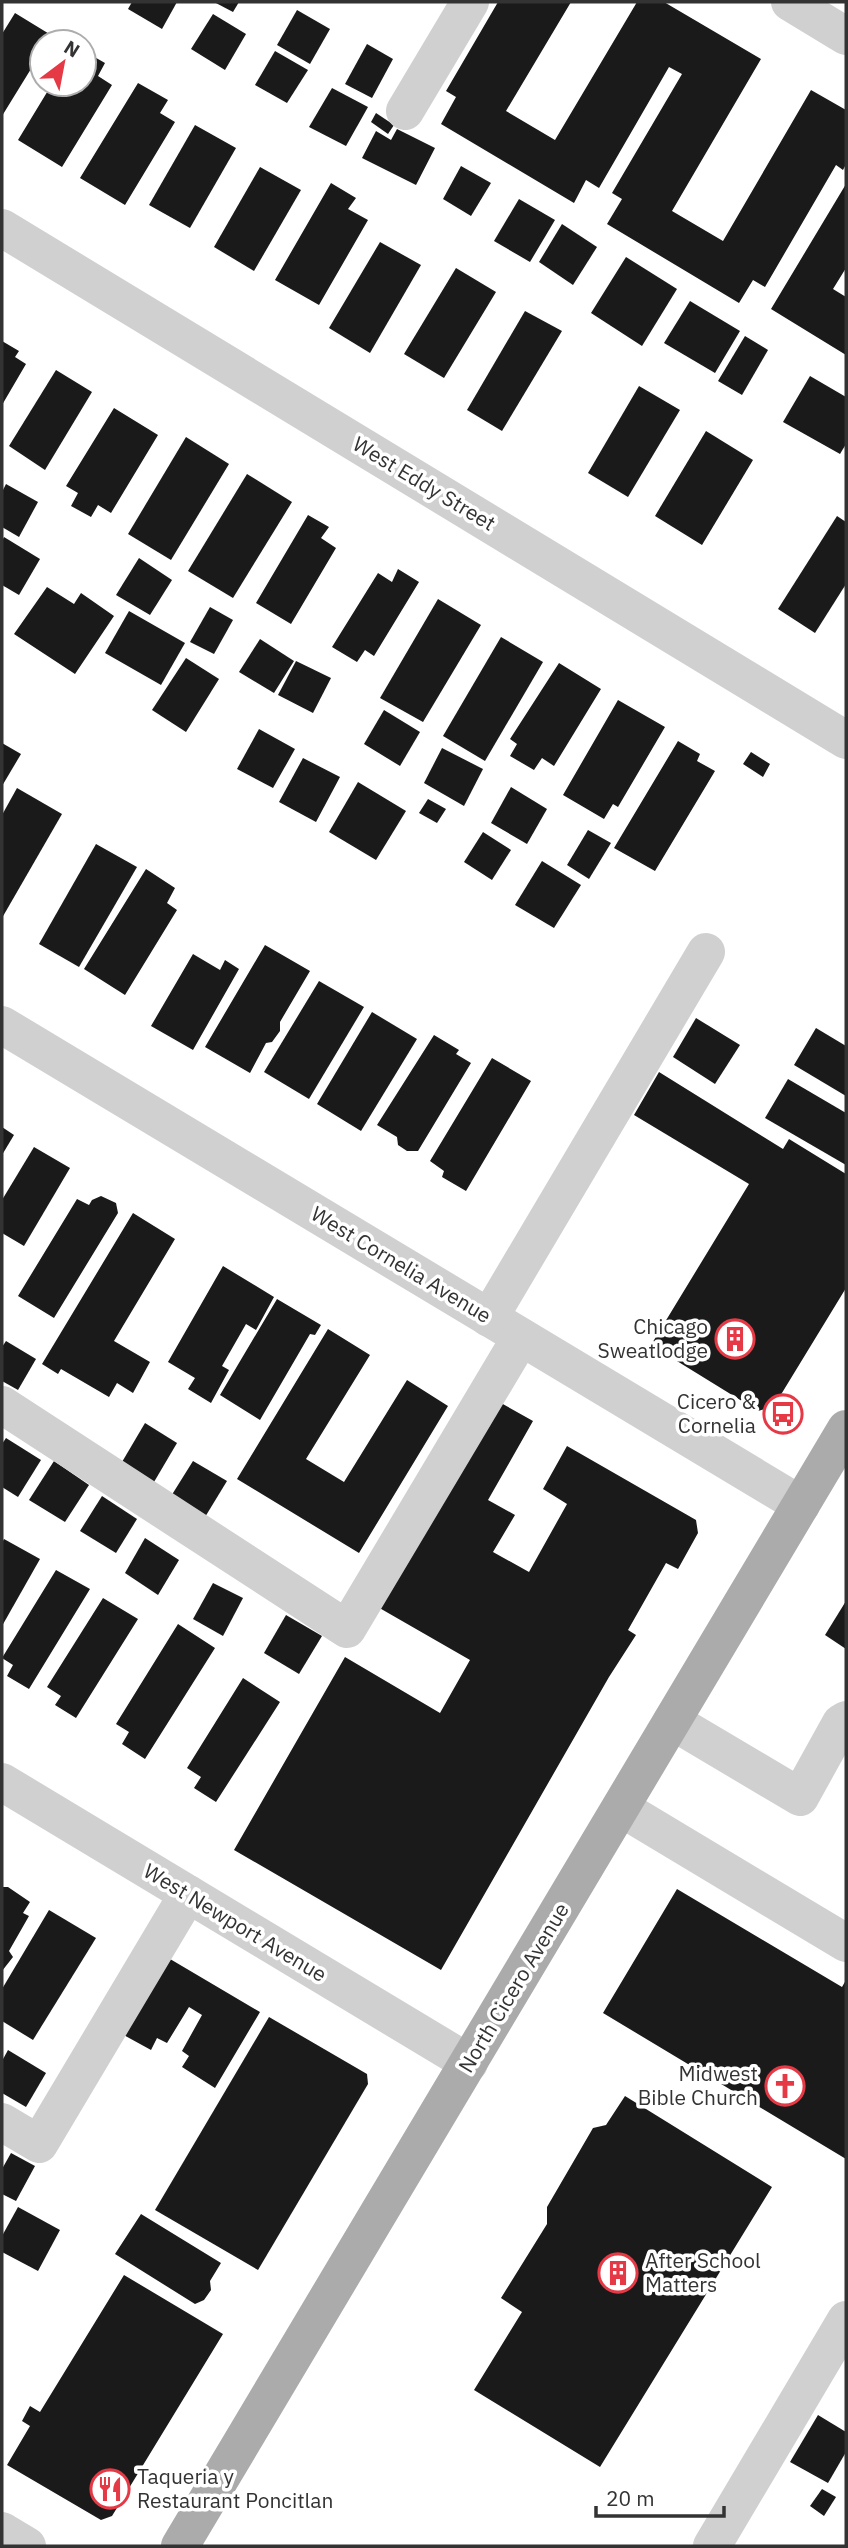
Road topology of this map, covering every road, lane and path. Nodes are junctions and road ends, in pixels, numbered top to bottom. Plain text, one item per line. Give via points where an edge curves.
1 (470, 2) edge
2 (790, 2) edge
3 (846, 36) edge
4 (405, 111) dead end
5 (2, 228) edge
6 (846, 740) edge
7 (706, 953) dead end
8 (2, 1024) edge
9 (505, 1327) junction
10 (2, 1405) edge
11 (846, 1429) edge
12 (801, 1505) junction
13 (846, 1720) edge
14 (672, 1721) junction
15 (2, 1782) edge
16 (621, 1808) junction
17 (188, 1894) junction
18 (846, 1943) edge
19 (469, 2063) junction
20 (2, 2122) edge
21 (846, 2320) edge
22 (2, 2531) edge
23 (27, 2546) edge
24 (180, 2546) edge
25 (712, 2546) edge

1 - 4 street
2 - 3 street
5 - 6 street, West Eddy Street
7 - 9 street
8 - 9 street, West Cornelia Avenue
9 - 10 street via 347,1629
9 - 12 street, West Cornelia Avenue
11 - 12 main road, North Cicero Avenue
12 - 14 main road, North Cicero Avenue
13 - 14 street via 800,1797
14 - 16 main road, North Cicero Avenue
15 - 17 street, West Newport Avenue
16 - 18 street
16 - 19 main road, North Cicero Avenue
17 - 19 street, West Newport Avenue
17 - 20 street via 39,2144
19 - 24 main road, North Cicero Avenue
21 - 25 street
22 - 23 street

